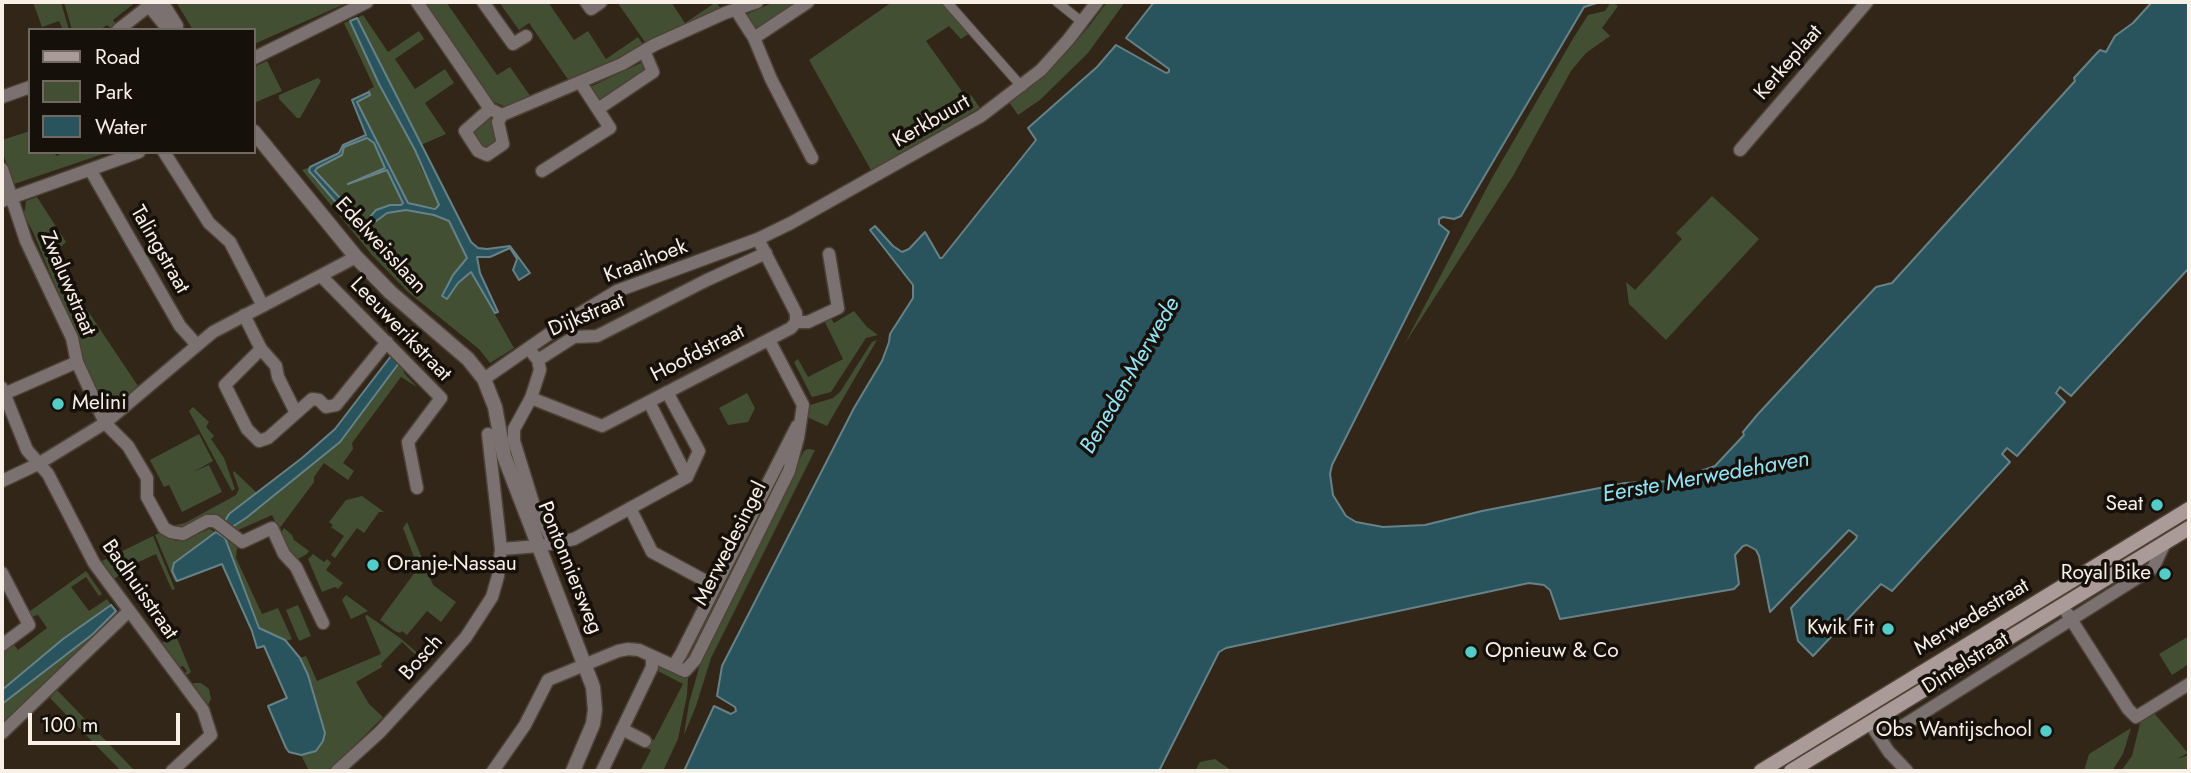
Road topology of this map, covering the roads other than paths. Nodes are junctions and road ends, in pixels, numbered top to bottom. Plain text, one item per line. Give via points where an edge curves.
1 (367, 2) edge
2 (417, 2) edge
3 (483, 2) edge
4 (586, 2) edge
5 (601, 2) edge
6 (757, 2) edge
7 (808, 2) edge
8 (947, 2) edge
9 (1057, 2) edge
10 (1097, 2) edge
11 (1867, 2) edge
12 (153, 3) edge
13 (736, 10) junction
14 (1082, 22) junction
15 (121, 28) edge
16 (169, 28) edge
17 (177, 28) edge
18 (526, 36) dead end
19 (754, 38) junction
20 (645, 53) junction
21 (256, 57) edge
22 (580, 82) junction
23 (1021, 87) junction
24 (28, 88) edge
25 (2, 97) edge
26 (598, 109) junction
27 (256, 134) edge
28 (1740, 150) dead end
29 (134, 154) edge
30 (165, 154) edge
31 (812, 158) dead end
32 (2, 169) edge
33 (91, 171) junction
34 (542, 171) dead end
35 (6, 200) edge
36 (758, 239) junction
37 (766, 253) junction
38 (828, 254) dead end
39 (356, 257) junction
40 (322, 276) junction
41 (263, 306) junction
42 (244, 315) junction
43 (796, 322) junction
44 (769, 340) junction
45 (387, 342) junction
46 (197, 345) junction
47 (528, 348) junction
48 (261, 349) junction
49 (538, 360) junction
50 (77, 362) junction
51 (484, 379) junction
52 (3, 391) edge
53 (667, 392) junction
54 (531, 398) junction
55 (649, 402) junction
56 (295, 411) junction
57 (803, 417) junction
58 (105, 423) junction
59 (488, 435) dead end
60 (38, 464) junction
61 (687, 477) junction
62 (2, 481) edge
63 (417, 488) dead end
64 (629, 508) junction
65 (2189, 509) edge
66 (2189, 528) edge
67 (555, 544) junction
68 (539, 546) junction
69 (501, 549) junction
70 (2, 573) edge
71 (715, 586) junction
72 (129, 611) junction
73 (2066, 612) junction
74 (323, 623) dead end
75 (2, 645) edge
76 (652, 657) junction
77 (585, 664) junction
78 (680, 668) junction
79 (2189, 684) edge
80 (1874, 728) junction
81 (622, 730) junction
82 (2, 733) edge
83 (1812, 740) junction
84 (645, 741) dead end
85 (1811, 762) edge
86 (172, 771) edge
87 (337, 771) edge
88 (493, 771) edge
89 (573, 771) edge
90 (602, 771) edge
91 (1761, 771) edge
92 (1791, 771) edge
93 (1907, 771) edge

1 - 21 street
2 - 22 street via 496,112
3 - 18 street via 513,44
4 - 5 street via 590,9
6 - 13 street
7 - 19 street
8 - 23 street
9 - 14 street
10 - 14 street, Kerkbuurt
11 - 28 street, Kerkeplaat
12 - 15 street
12 - 16 street
12 - 17 street
13 - 19 street
13 - 20 street
14 - 23 street, Kerkbuurt
19 - 31 street
20 - 22 street
20 - 26 street via 653,72
22 - 26 street
23 - 36 street, Kerkbuurt via 981,116
24 - 25 street
26 - 34 street via 610,128
27 - 39 street, Edelweisslaan
29 - 33 street
30 - 41 street via 209,223 230,242
32 - 35 street, Zwaluwstraat
33 - 35 street
33 - 46 street, Talingstraat via 180,326
35 - 50 street, Zwaluwstraat via 72,338
36 - 37 street
36 - 47 street, Kraaihoek via 617,290
37 - 43 street via 796,313
37 - 49 street, Dijkstraat via 597,336 574,337
38 - 43 street, Hoofdstraat via 838,308 808,322
39 - 40 street
39 - 51 street, Edelweisslaan
40 - 41 street
40 - 45 street, Leeuwerikstraat
41 - 42 street
42 - 46 street
42 - 48 street
43 - 44 street, Hoofdstraat
44 - 53 street, Hoofdstraat
44 - 57 street via 803,405
45 - 56 street via 336,405 326,407 312,399
45 - 63 street, Leeuwerikstraat via 441,398 408,442
46 - 58 street
47 - 49 street, Dijkstraat
47 - 51 street, Kraaihoek
48 - 56 street via 276,366
48 - 56 street via 225,385 247,429 259,441 268,438
49 - 54 street, Dijkstraat via 540,370
50 - 52 street
50 - 58 street, Zwaluwstraat
51 - 68 street, Pontonniersweg via 495,407 504,456
52 - 60 street, Badhuisstraat via 27,450
53 - 55 street, Hoofdstraat
53 - 61 street via 699,451
54 - 55 street, Hoofdstraat via 602,426
54 - 67 street, Dijkstraat via 514,429 514,440 535,509
55 - 61 street
57 - 71 street, Merwedesingel
57 - 78 street, Merwedesingel via 789,471 695,660
58 - 60 street
58 - 74 street, Zwaluwstraat via 128,446 147,478 148,497 164,528 183,534 207,521 215,522 242,541 272,528
59 - 69 street
60 - 62 street
60 - 72 street, Badhuisstraat via 48,474 94,563
61 - 64 street
64 - 67 street via 574,539
64 - 71 street via 652,552
65 - 83 main road, Merwedestraat
66 - 73 main road, Merwedestraat
67 - 68 street
68 - 69 street
68 - 77 street, Pontonniersweg
69 - 87 street, Bosch via 492,597 466,637 380,732
70 - 75 street via 29,625
71 - 78 street, Merwedesingel via 681,654
72 - 82 street
72 - 86 street, Badhuisstraat via 203,710 211,735
73 - 79 street via 2136,717
73 - 80 main road, Merwedestraat
76 - 77 street via 628,649
76 - 78 street
76 - 81 street via 652,667
77 - 88 street via 548,681
77 - 89 street, Pontonniersweg via 595,710 589,739
80 - 85 main road, Merwedestraat
80 - 93 street
81 - 84 street
81 - 90 street
83 - 85 street
83 - 91 main road, Merwedestraat
85 - 92 main road, Merwedestraat

